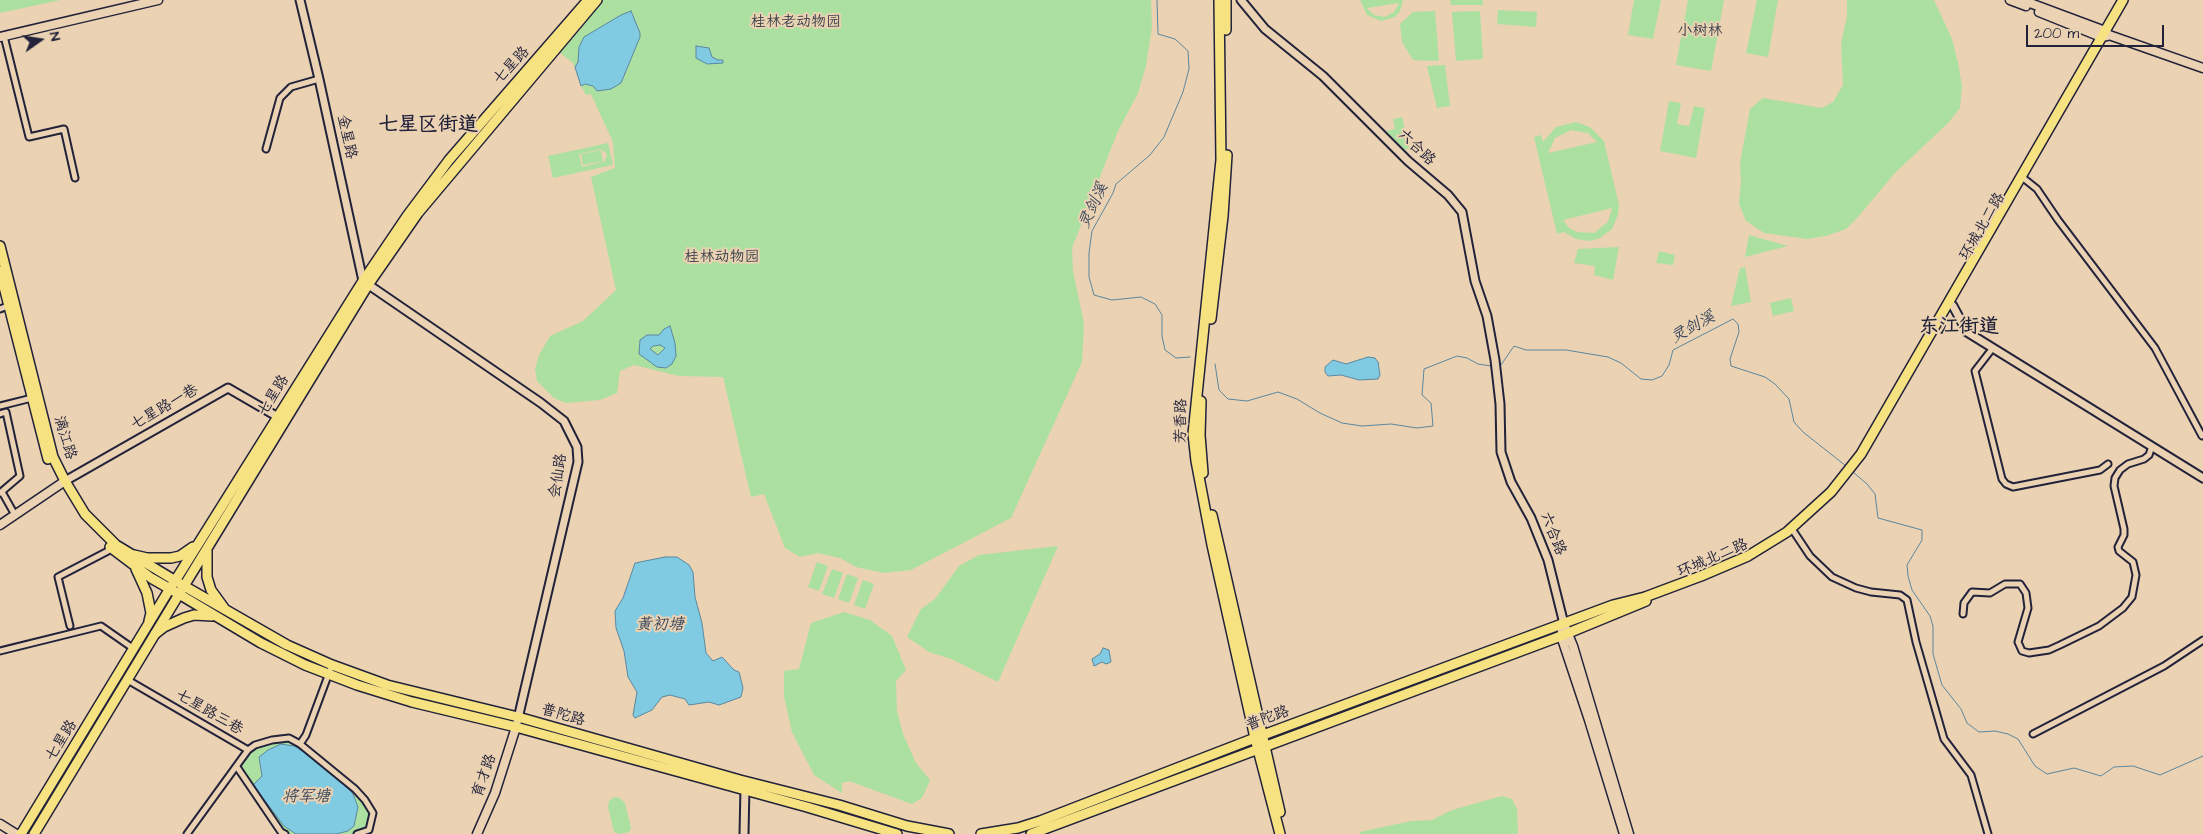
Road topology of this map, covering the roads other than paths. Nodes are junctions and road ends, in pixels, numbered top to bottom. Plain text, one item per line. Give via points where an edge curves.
1 (137, 0) edge
2 (158, 0) edge
3 (300, 0) edge
4 (588, 0) edge
5 (596, 0) edge
6 (1219, 0) edge
7 (1226, 0) edge
8 (1241, 0) edge
9 (2010, 0) edge
10 (2022, 0) edge
11 (2123, 0) edge
12 (2129, 0) edge
13 (1, 35) edge
14 (2105, 35) junction
15 (2203, 68) edge
16 (319, 79) junction
17 (266, 149) dead end
18 (75, 178) dead end
19 (2024, 178) junction
20 (0, 246) edge
21 (0, 271) edge
22 (366, 283) junction
23 (1951, 304) junction
24 (1992, 349) junction
25 (32, 398) junction
26 (0, 406) edge
27 (0, 414) edge
28 (278, 417) junction
29 (2202, 436) edge
30 (2152, 446) junction
31 (2108, 464) dead end
32 (2203, 478) edge
33 (1846, 479) junction
34 (63, 483) junction
35 (1, 492) edge
36 (15, 515) junction
37 (0, 525) edge
38 (1794, 532) junction
39 (199, 542) junction
40 (207, 547) junction
41 (108, 551) dead end
42 (129, 553) junction
43 (133, 565) junction
44 (175, 580) junction
45 (184, 586) junction
46 (170, 589) junction
47 (179, 594) junction
48 (227, 612) junction
49 (1963, 614) dead end
50 (214, 616) junction
51 (1564, 624) junction
52 (70, 626) dead end
53 (148, 627) junction
54 (1565, 634) junction
55 (153, 636) junction
56 (2203, 640) edge
57 (134, 649) junction
58 (0, 651) edge
59 (330, 670) junction
60 (126, 679) junction
61 (517, 722) junction
62 (2033, 734) dead end
63 (1259, 737) junction
64 (300, 744) junction
65 (1262, 746) junction
66 (248, 750) junction
67 (237, 767) junction
68 (746, 781) junction
69 (744, 791) junction
70 (0, 824) edge
71 (369, 832) edge
72 (16, 834) edge
73 (21, 834) edge
74 (34, 834) edge
75 (187, 834) edge
76 (284, 834) edge
77 (357, 834) edge
78 (477, 834) edge
79 (744, 834) edge
80 (897, 834) edge
81 (949, 834) edge
82 (981, 834) edge
83 (1031, 834) edge
84 (1280, 834) edge
85 (1285, 834) edge
86 (1624, 834) edge
87 (1630, 834) edge
88 (1988, 834) edge

1 - 13 main road
2 - 13 main road
3 - 16 street, 金星路
4 - 22 main road, 七星路 via 449,160 406,216
5 - 22 main road, 七星路 via 418,213
6 - 63 main road, 芳香路 via 1221,160 1193,434 1212,545
7 - 63 main road, 芳香路 via 1227,168 1200,406 1200,435 1203,473
8 - 51 street, 六合路 via 1266,30 1323,76 1403,156 1456,203 1464,222 1495,360 1501,452 1511,482 1531,518 1548,560
9 - 14 main road
10 - 14 main road
11 - 14 main road, 环城北二路
12 - 14 main road, 环城北二路
13 - 18 street via 29,137 64,129
14 - 15 main road
14 - 19 main road, 环城北二路
16 - 17 street via 291,86 280,98
16 - 22 street, 金星路
19 - 23 main road, 环城北二路
19 - 29 street via 2038,189 2155,348
20 - 34 main road, 漓江路 via 53,457
21 - 25 main road, 漓江路
22 - 28 main road, 七星路
22 - 40 main road, 七星路
22 - 61 street, 会仙路 via 541,402 564,421 577,447 578,462
23 - 24 street via 1967,332
23 - 33 main road, 环城北二路
24 - 30 street
24 - 31 street via 1976,371 2002,479 2006,484 2013,487 2100,470
25 - 26 street
25 - 34 main road, 漓江路 via 48,460
27 - 35 street via 6,412 20,476
28 - 34 street, 七星路一巷 via 228,388
28 - 39 main road, 七星路
30 - 32 street
30 - 49 street via 2149,455 2128,464 2115,478 2124,529 2118,551 2130,558 2136,568 2132,597 2123,608 2099,626 2060,645 2029,653 2022,651 2018,642 2028,608 2026,593 2020,584 2006,584 1990,594 1972,592 1964,603
33 - 38 main road, 环城北二路 via 1822,508
33 - 51 main road, 环城北二路 via 1804,518 1748,556
34 - 36 main road
34 - 42 main road, 漓江路 via 85,514 116,545
34 - 43 main road, 漓江路 via 81,518
35 - 36 street
36 - 37 main road
38 - 54 main road, 环城北二路 via 1727,570
38 - 88 street via 1810,556 1832,577 1856,588 1900,595 1907,600 1944,739 1970,775
39 - 42 main road via 185,553 170,558 147,558
39 - 44 main road, 七星路
40 - 45 main road, 七星路
40 - 48 main road via 207,577 211,590
41 - 52 street via 58,577
42 - 44 main road, 漓江路
43 - 46 main road, 漓江路
43 - 53 main road via 144,583 150,603
44 - 45 main road, 漓江路
44 - 46 main road, 七星路
45 - 47 main road, 七星路
45 - 48 main road, 普陀路
46 - 47 main road, 漓江路
46 - 53 main road, 七星路
47 - 50 main road, 普陀路
47 - 55 main road, 七星路
48 - 59 main road, 普陀路
50 - 55 main road via 184,618
50 - 59 main road, 普陀路 via 261,643
51 - 54 main road
51 - 63 main road, 普陀路
53 - 57 main road, 七星路
54 - 65 main road, 普陀路
54 - 86 main road
54 - 87 main road
55 - 60 main road, 七星路
56 - 62 street via 2164,666
57 - 58 street via 101,626
57 - 73 main road, 七星路
59 - 61 main road, 普陀路
59 - 64 street
60 - 66 street, 七星路三巷
60 - 74 main road, 七星路
61 - 68 main road, 普陀路
61 - 69 main road, 普陀路
61 - 78 main road, 育才路 via 495,793
63 - 65 main road, 芳香路
63 - 82 main road, 普陀路 via 1040,821
64 - 66 street, 七星路三巷 via 289,738 272,740
64 - 71 street, 七星路三巷 via 365,800 373,813
65 - 83 main road, 普陀路
65 - 84 main road, 芳香路
65 - 85 main road, 芳香路
66 - 67 street
67 - 75 street
67 - 76 street
68 - 69 street
68 - 81 main road, 普陀路 via 839,804 906,826
69 - 79 street
69 - 80 main road, 普陀路
70 - 72 main road
71 - 77 street, 七星路三巷

